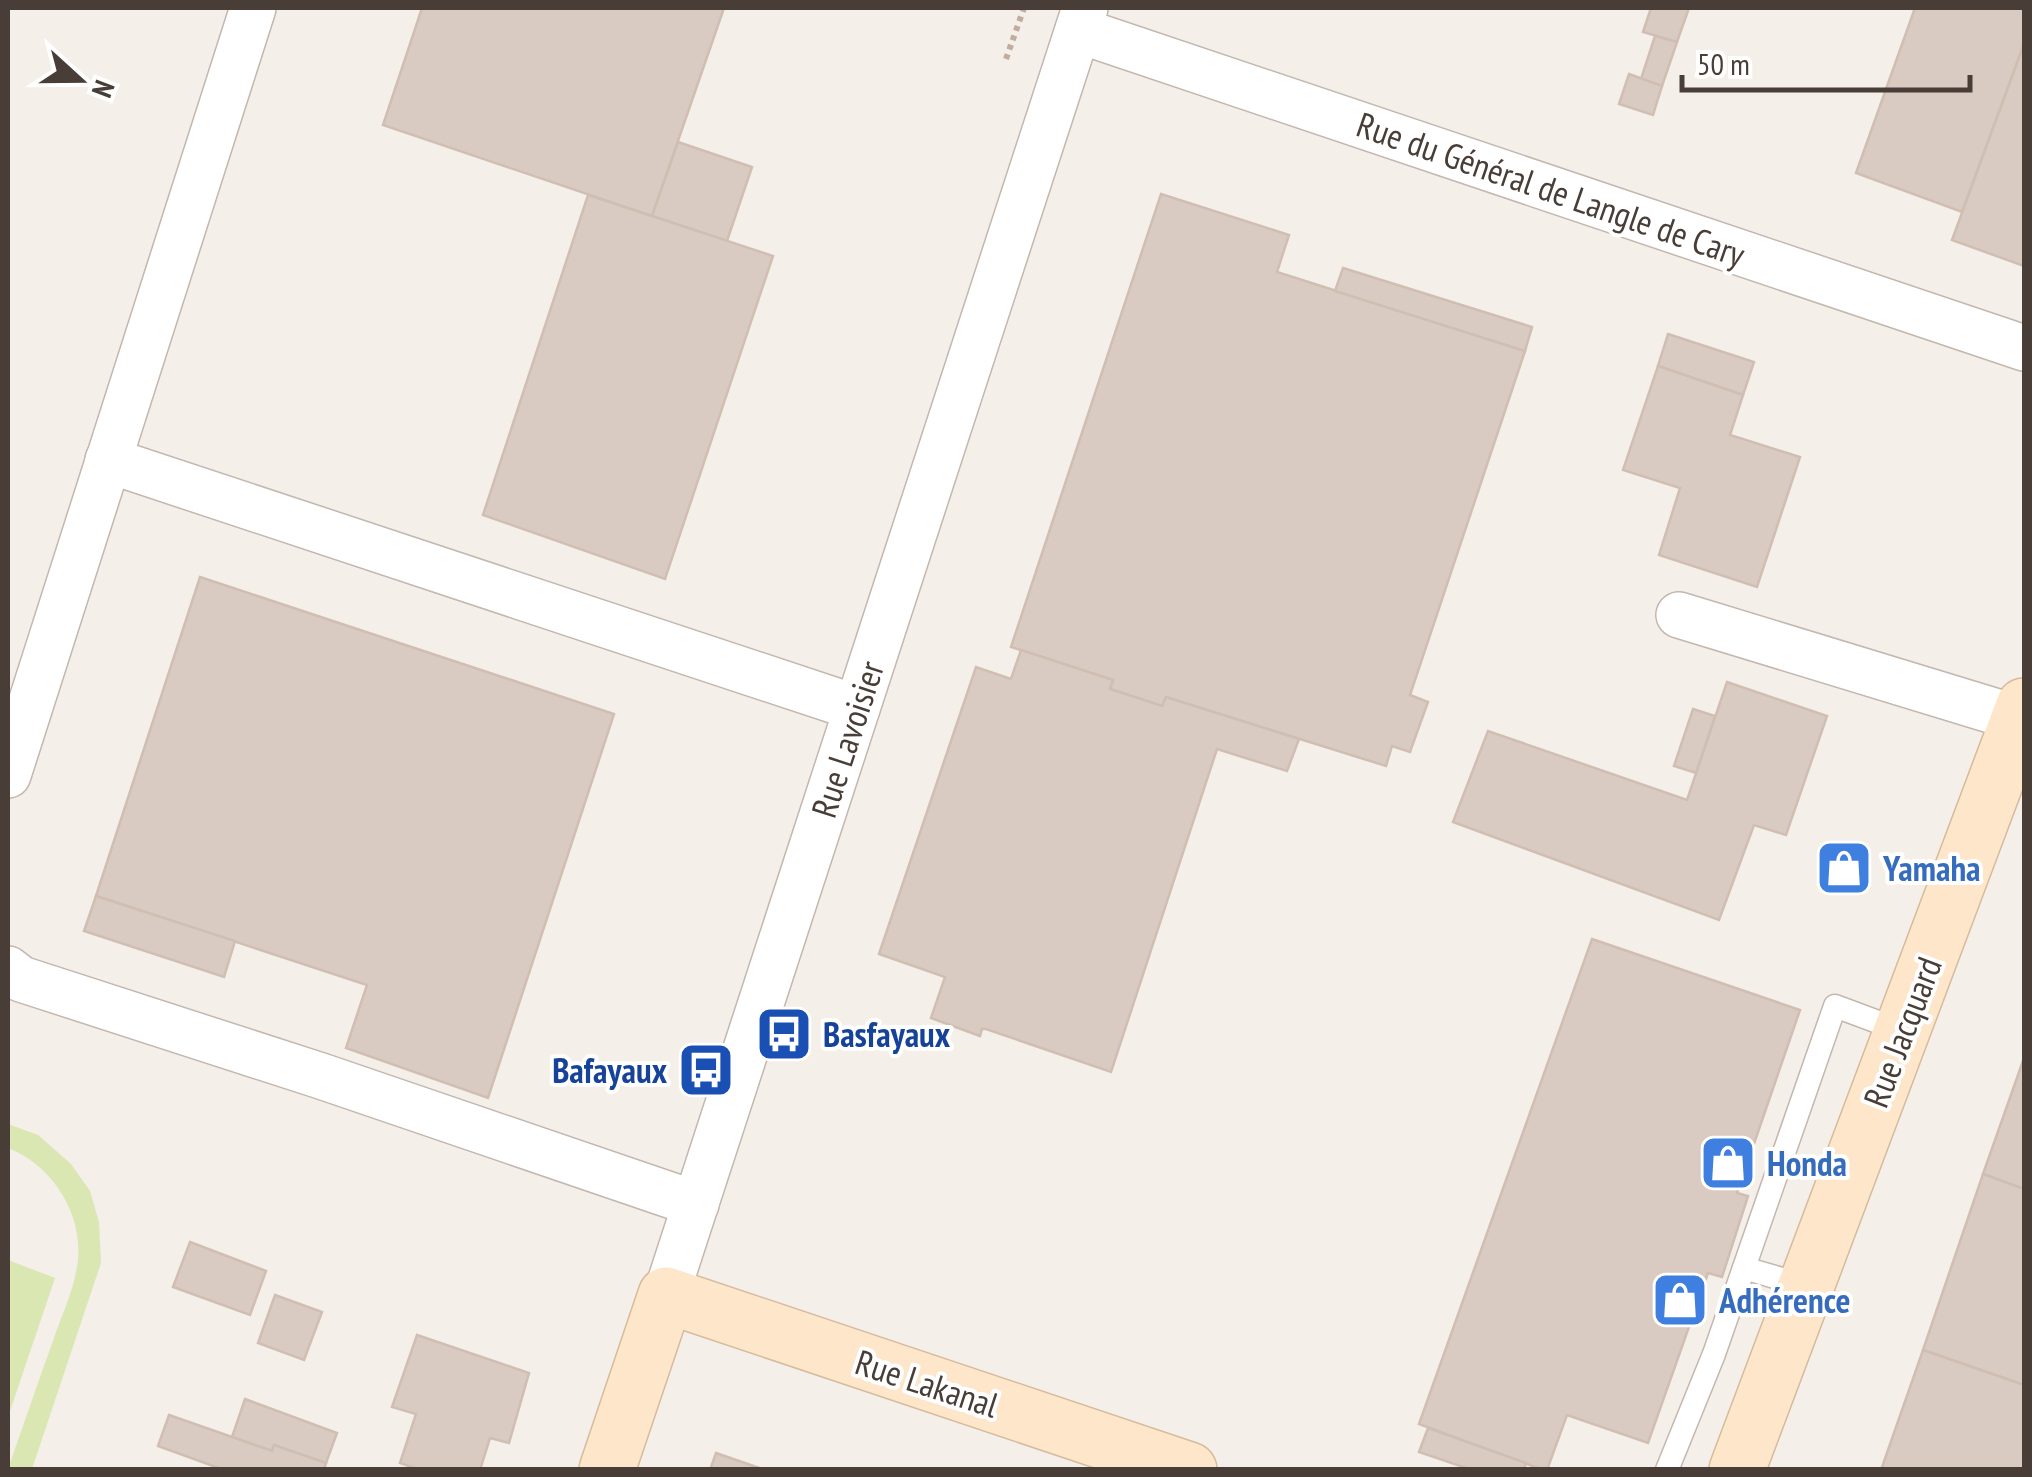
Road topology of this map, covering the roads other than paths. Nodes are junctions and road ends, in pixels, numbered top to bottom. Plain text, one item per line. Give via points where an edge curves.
1 (253, 8) edge
2 (1081, 19) edge
3 (2024, 348) edge
4 (108, 460) junction
5 (1679, 615) dead end
6 (856, 708) junction
7 (2018, 735) edge
8 (8, 775) edge
9 (8, 969) edge
10 (1902, 1031) junction
11 (696, 1204) junction
12 (1744, 1268) junction
13 (1806, 1286) junction
14 (666, 1295) junction
15 (607, 1470) edge
16 (1188, 1470) edge
17 (1667, 1470) edge
18 (1737, 1470) edge

1 - 4 street
2 - 3 street, Rue du Général de Langle de Cary
2 - 6 street, Rue Lavoisier
4 - 6 street
4 - 8 street
5 - 7 street
6 - 11 street, Rue Lavoisier
7 - 10 street, Rue Jacquard
9 - 11 street via 20,979
10 - 12 lane via 1835,1006
10 - 13 street, Rue Jacquard
11 - 14 street, Rue Lavoisier
12 - 13 lane
12 - 17 lane
13 - 18 street, Rue Jacquard
14 - 15 street, Rue Lavoisier
14 - 16 street, Rue Lakanal

